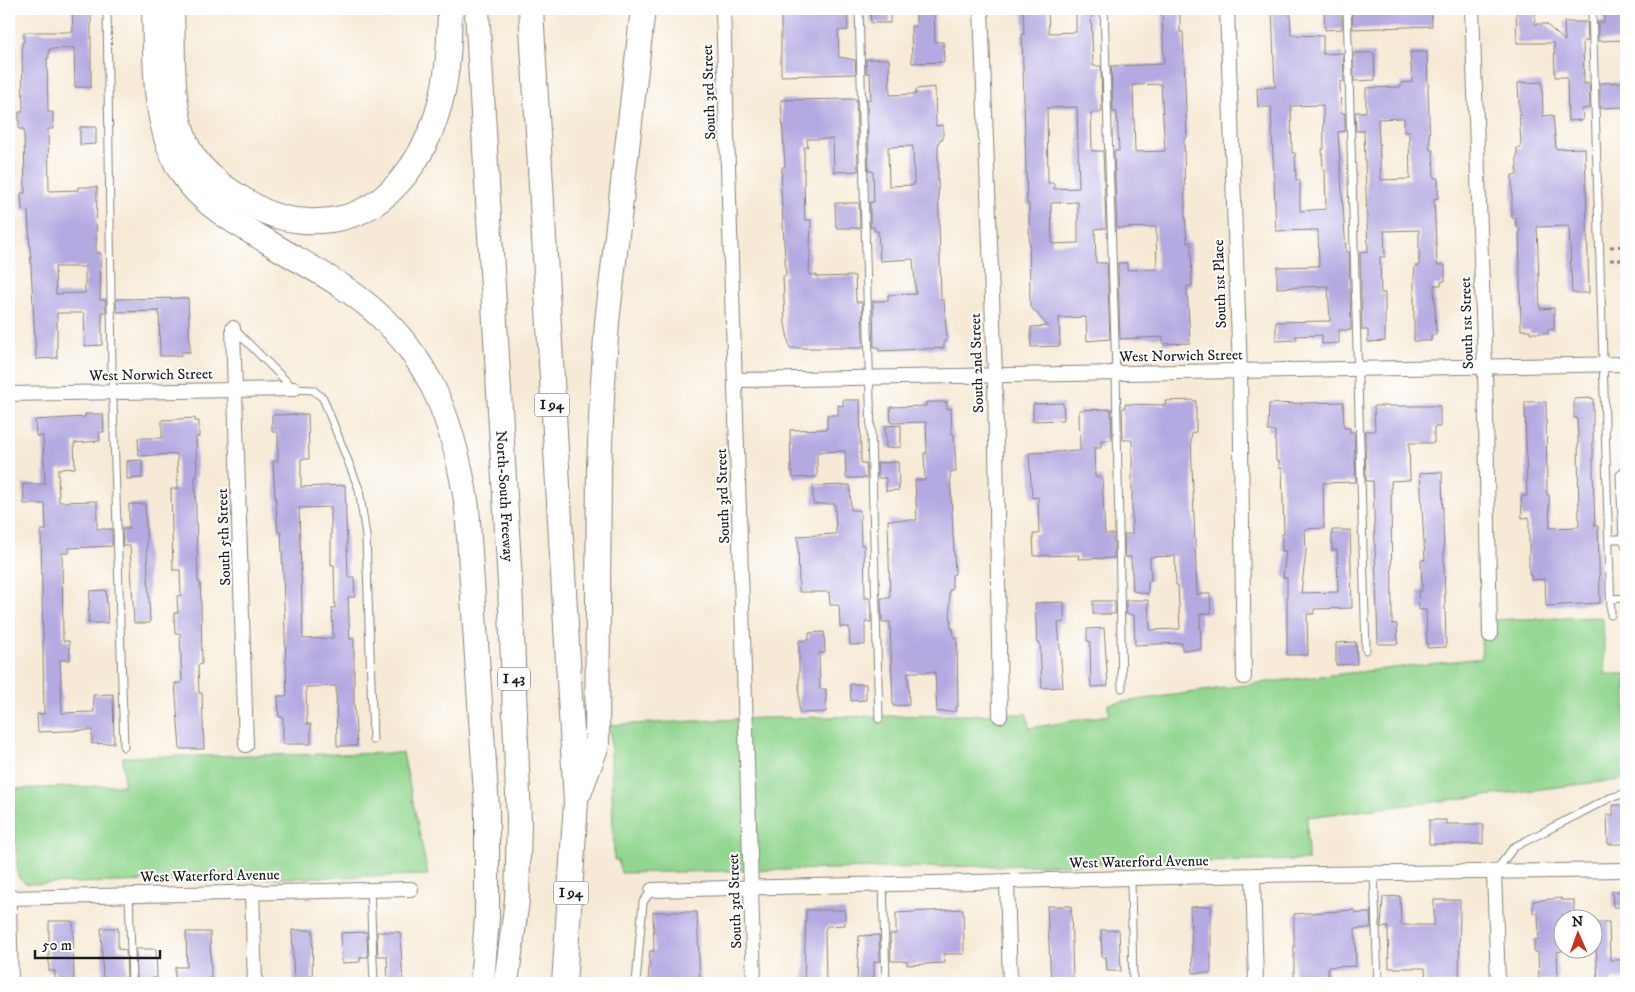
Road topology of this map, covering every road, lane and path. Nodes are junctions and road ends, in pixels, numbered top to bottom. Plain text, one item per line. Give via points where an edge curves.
1 (107, 9) edge
2 (154, 9) edge
3 (172, 9) edge
4 (450, 9) edge
5 (477, 9) edge
6 (531, 9) edge
7 (643, 9) edge
8 (723, 9) edge
9 (859, 9) edge
10 (981, 9) edge
11 (1104, 9) edge
12 (1227, 9) edge
13 (1347, 9) edge
14 (1472, 9) edge
15 (1592, 9) edge
16 (234, 328) joint
17 (1626, 364) edge
18 (1604, 365) junction
19 (1484, 367) junction
20 (1359, 369) junction
21 (1240, 371) junction
22 (1116, 374) junction
23 (995, 376) junction
24 (869, 378) junction
25 (736, 380) junction
26 (294, 389) junction
27 (235, 390) junction
28 (113, 392) junction
29 (9, 394) edge
30 (1626, 470) edge
31 (1609, 539) junction
32 (1625, 539) edge
33 (1626, 547) edge
34 (1611, 598) junction
35 (1626, 598) edge
36 (1611, 615) dead end
37 (1490, 635) dead end
38 (1366, 650) dead end
39 (1244, 677) dead end
40 (1122, 688) dead end
41 (1000, 716) dead end
42 (879, 719) dead end
43 (373, 740) dead end
44 (246, 745) dead end
45 (124, 748) dead end
46 (1626, 793) edge
47 (576, 802) junction
48 (1626, 870) edge
49 (1494, 873) junction
50 (1374, 874) junction
51 (1253, 875) junction
52 (1130, 878) junction
53 (1007, 882) junction
54 (883, 884) junction
55 (751, 887) junction
56 (370, 889) junction
57 (411, 889) dead end
58 (652, 890) joint
59 (252, 891) junction
60 (128, 894) junction
61 (9, 898) edge
62 (9, 907) edge
63 (11, 983) edge
64 (132, 983) edge
65 (255, 983) edge
66 (374, 983) edge
67 (482, 983) edge
68 (506, 983) edge
69 (564, 983) edge
70 (636, 983) edge
71 (754, 983) edge
72 (886, 983) edge
73 (1010, 983) edge
74 (1134, 983) edge
75 (1256, 983) edge
76 (1378, 983) edge
77 (1498, 983) edge

1 - 28 lane
2 - 67 highway via 157,99 162,132 177,166 203,199 232,221 344,287 376,312 422,366 450,428 460,459 467,507 487,809 487,917
3 - 4 highway via 175,103 189,147 202,168 237,196 265,212 290,220 314,222 340,218 380,201 406,175 432,128 443,92
5 - 68 highway, North-South Freeway / I 43 via 510,583 519,822 517,900
6 - 47 highway, I 94
7 - 47 highway via 607,322 602,397 597,745
8 - 25 street, South 3rd Street
9 - 24 lane
10 - 23 street, South 2nd Street
11 - 22 lane
12 - 21 street, South 1st Place
13 - 20 lane
14 - 19 street, South 1st Street
15 - 18 lane
16 - 26 lane
16 - 27 street, South 5th Street
17 - 18 street, West Norwich Street
18 - 19 street, West Norwich Street
18 - 31 lane
19 - 20 street, West Norwich Street
19 - 37 street, South 1st Street
20 - 21 street, West Norwich Street
20 - 38 lane
21 - 22 street, West Norwich Street
21 - 39 street, South 1st Place
22 - 23 street, West Norwich Street
22 - 40 lane
23 - 24 street, West Norwich Street
23 - 41 street, South 2nd Street
24 - 25 street, West Norwich Street
24 - 42 lane
25 - 55 street, South 3rd Street
26 - 27 street, West Norwich Street
26 - 43 lane via 313,390 323,398 359,489 366,536
27 - 28 street, West Norwich Street
27 - 44 street, South 5th Street
28 - 29 street, West Norwich Street
28 - 45 lane
30 - 32 lane via 1620,474
31 - 32 lane
31 - 34 lane
32 - 33 lane
34 - 35 lane
34 - 36 lane
46 - 49 lane via 1514,847
47 - 69 highway, I 94
48 - 49 street, West Waterford Avenue
49 - 50 street, West Waterford Avenue
49 - 77 street
50 - 51 street, West Waterford Avenue
50 - 76 lane
51 - 52 street, West Waterford Avenue
51 - 75 street
52 - 53 street, West Waterford Avenue
52 - 74 lane
53 - 54 street, West Waterford Avenue
53 - 73 street
54 - 55 street, West Waterford Avenue
54 - 72 lane
55 - 58 street, West Waterford Avenue
55 - 71 street, South 3rd Street
56 - 57 street, West Waterford Avenue
56 - 59 street, West Waterford Avenue
56 - 66 lane
58 - 70 lane via 643,902
59 - 60 street, West Waterford Avenue
59 - 65 street
60 - 61 street, West Waterford Avenue
60 - 64 lane
62 - 63 street

